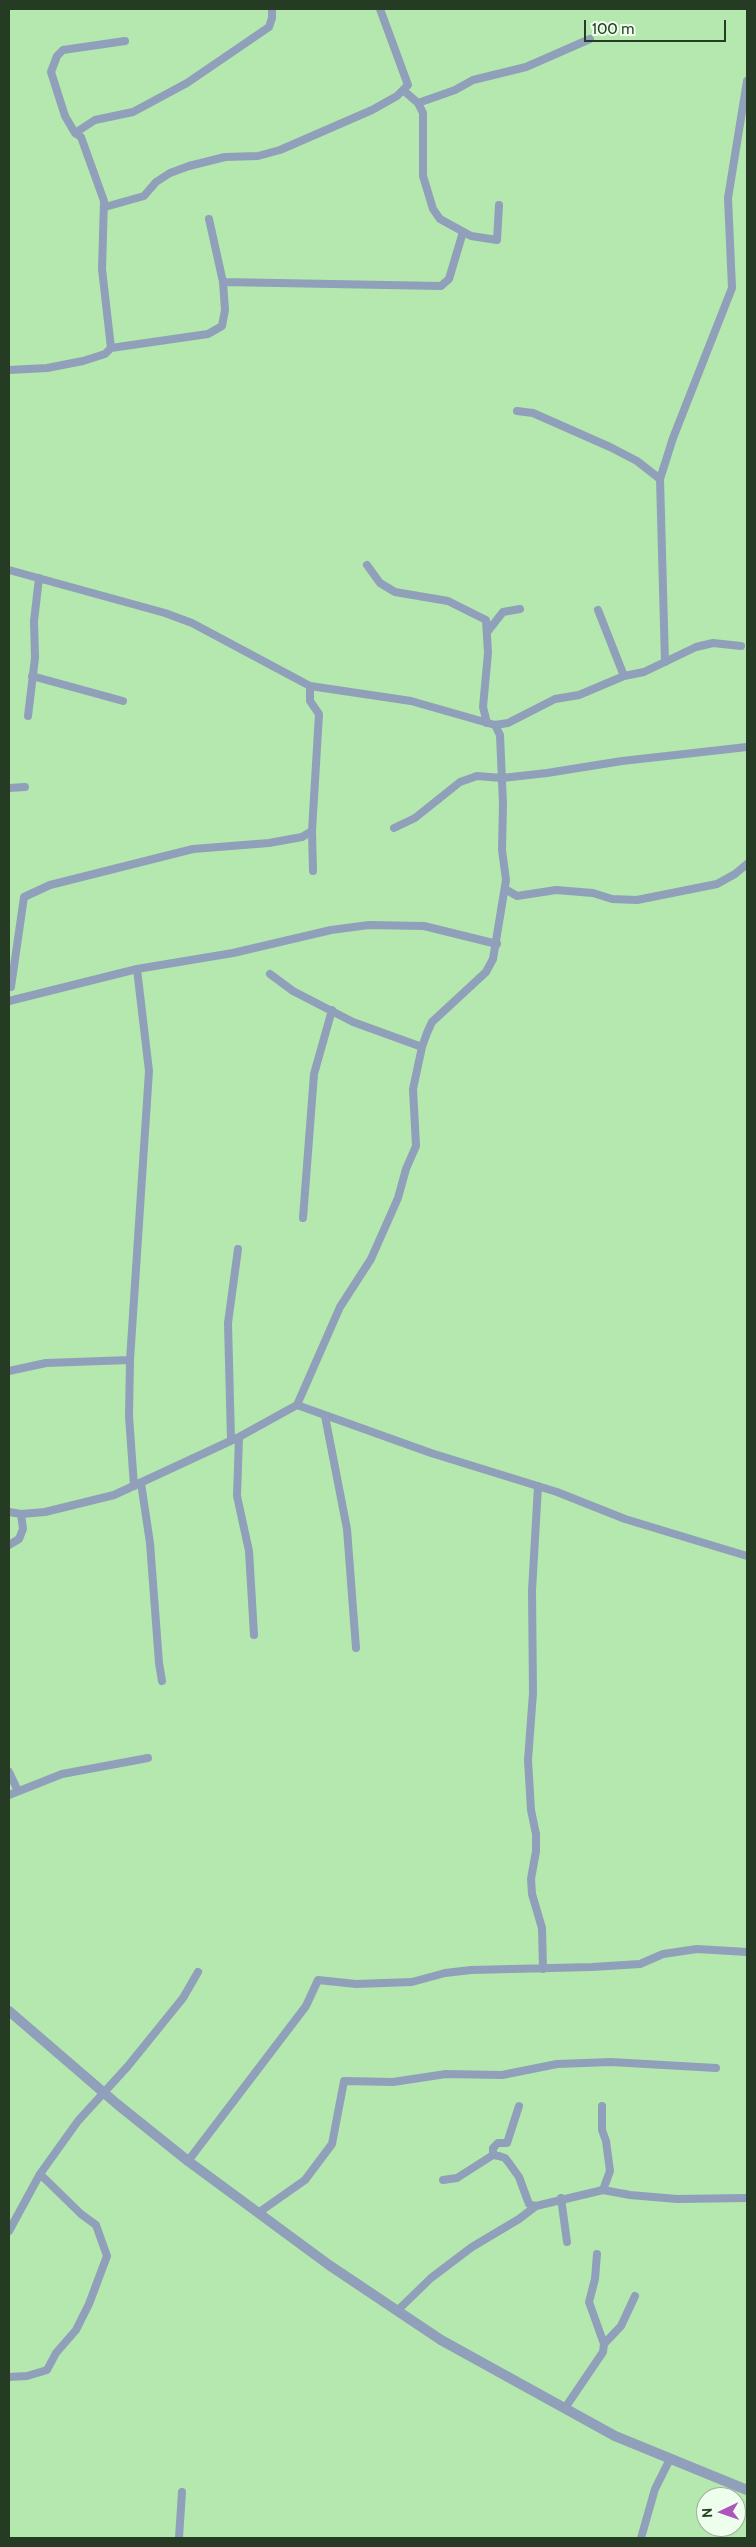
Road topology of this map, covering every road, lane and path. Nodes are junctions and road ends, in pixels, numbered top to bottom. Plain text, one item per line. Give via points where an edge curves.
1 (272, 9) edge
2 (380, 9) edge
3 (590, 39) dead end
4 (125, 41) dead end
5 (747, 81) edge
6 (403, 90) junction
7 (418, 103) junction
8 (74, 133) junction
9 (499, 205) dead end
10 (105, 207) junction
11 (209, 219) dead end
12 (463, 232) junction
13 (223, 282) junction
14 (111, 348) junction
15 (9, 370) edge
16 (517, 411) dead end
17 (660, 479) junction
18 (366, 565) dead end
19 (9, 570) edge
20 (39, 578) junction
21 (520, 609) dead end
22 (598, 610) dead end
23 (488, 631) junction
24 (741, 646) dead end
25 (665, 662) junction
26 (32, 676) junction
27 (624, 676) junction
28 (310, 686) junction
29 (123, 701) dead end
30 (28, 716) dead end
31 (487, 722) junction
32 (508, 724) junction
33 (495, 725) junction
34 (500, 735) junction
35 (747, 748) edge
36 (502, 778) junction
37 (26, 787) dead end
38 (9, 788) edge
39 (394, 828) dead end
40 (312, 831) junction
41 (747, 864) edge
42 (313, 871) dead end
43 (505, 890) junction
44 (497, 944) junction
45 (137, 969) junction
46 (270, 974) dead end
47 (11, 987) dead end
48 (9, 1002) edge
49 (332, 1010) junction
50 (422, 1048) junction
51 (302, 1218) dead end
52 (238, 1249) dead end
53 (130, 1360) junction
54 (9, 1371) edge
55 (297, 1405) junction
56 (325, 1416) junction
57 (235, 1439) junction
58 (137, 1485) junction
59 (538, 1486) junction
60 (9, 1512) edge
61 (21, 1514) junction
62 (9, 1545) edge
63 (747, 1556) edge
64 (254, 1635) dead end
65 (356, 1648) dead end
66 (162, 1681) dead end
67 (148, 1758) dead end
68 (9, 1772) edge
69 (18, 1791) junction
70 (9, 1795) edge
71 (747, 1952) edge
72 (543, 1969) junction
73 (198, 1972) dead end
74 (9, 2010) edge
75 (716, 2068) dead end
76 (104, 2093) junction
77 (519, 2106) dead end
78 (602, 2106) dead end
79 (507, 2143) junction
80 (494, 2155) junction
81 (505, 2158) junction
82 (188, 2161) junction
83 (40, 2174) junction
84 (442, 2180) dead end
85 (603, 2190) junction
86 (561, 2198) junction
87 (747, 2198) edge
88 (536, 2206) junction
89 (258, 2213) junction
90 (9, 2231) edge
91 (567, 2242) dead end
92 (597, 2254) dead end
93 (635, 2296) dead end
94 (397, 2311) junction
95 (604, 2344) junction
96 (9, 2377) edge
97 (565, 2408) junction
98 (670, 2459) junction
99 (747, 2490) edge
100 (182, 2492) dead end
101 (179, 2538) edge
102 (641, 2538) edge

1 - 8 street via 269,27 187,83 134,112 95,120
2 - 6 street via 408,85
3 - 7 street via 526,68 473,80
4 - 8 street via 63,50 57,56 51,72 52,80
5 - 17 street via 728,198 732,288
6 - 7 street
6 - 10 street via 372,110 280,150 258,156 225,157 189,166 163,178 144,196
7 - 12 street via 423,113 423,176 433,209 440,219
8 - 10 street via 81,137
9 - 12 street via 496,240 489,241
10 - 14 street via 102,269
11 - 13 street
12 - 13 street via 449,278 441,286
13 - 14 street via 225,310 222,326 208,334
14 - 15 street via 105,354 83,361 48,368
16 - 17 street via 533,413 610,447 637,461
17 - 25 street
18 - 23 street via 380,583 395,592 448,601 486,620
19 - 20 street
20 - 26 street
20 - 28 street via 165,612
21 - 23 street via 503,612
22 - 27 street
23 - 31 street via 482,707
24 - 25 street via 705,644
25 - 27 street via 644,672
26 - 29 street
26 - 30 street
27 - 32 street via 579,695 555,700
28 - 31 street via 411,701
28 - 40 street via 310,701 320,714
31 - 33 street
32 - 33 street
32 - 34 street
33 - 34 street
34 - 36 street
35 - 36 street
36 - 39 street via 477,776 460,782 415,818
36 - 43 street
37 - 38 street
40 - 42 street
40 - 47 street via 302,837 269,843 193,849 50,885 24,897
41 - 43 street via 717,884 638,900 556,890 518,896
43 - 44 street
44 - 45 street via 424,926 370,925
44 - 50 street via 486,972 432,1022
45 - 48 street
45 - 53 street via 149,1070
46 - 49 street via 293,992
49 - 50 street via 360,1025
49 - 51 street via 314,1074
50 - 55 street via 413,1089 416,1146 398,1198 371,1259 340,1307
52 - 57 street via 228,1323
53 - 54 street via 46,1363
53 - 58 street via 130,1416
55 - 56 street
55 - 57 street
56 - 59 street
56 - 65 street via 347,1529
57 - 58 street
57 - 64 street via 237,1496 249,1551
58 - 61 street via 66,1508
58 - 66 street via 149,1534
59 - 63 street via 633,1522
59 - 72 street via 532,1591 533,1693 528,1760 536,1834 532,1894 542,1928
60 - 61 street
61 - 62 street via 23,1529 19,1539
67 - 69 street via 62,1774
68 - 69 street
69 - 70 street
71 - 72 street via 697,1949 663,1954 640,1964
72 - 82 street via 444,1972 412,1982 356,1984 318,1980 306,2006
73 - 76 street via 183,1998
74 - 76 street
75 - 89 street via 611,2062 557,2064 502,2074 446,2074 393,2082 344,2081 332,2144 305,2180
76 - 82 street
76 - 83 street via 78,2121
77 - 79 street
78 - 85 street via 602,2130 610,2171
79 - 80 street via 493,2148
79 - 81 street
80 - 81 street
80 - 84 street via 457,2178
81 - 88 street via 519,2177 530,2204
82 - 89 street
83 - 90 street
83 - 96 street via 96,2225 107,2256 76,2330 56,2353 47,2370
85 - 86 street
85 - 87 street via 630,2196 677,2199
86 - 88 street
86 - 91 street
88 - 94 street via 472,2247 431,2278
89 - 94 street
92 - 95 street via 589,2302
93 - 95 street via 621,2326
94 - 97 street via 441,2340
95 - 97 street via 603,2352
97 - 98 street via 615,2436
98 - 99 street
98 - 102 street via 655,2489
100 - 101 street

